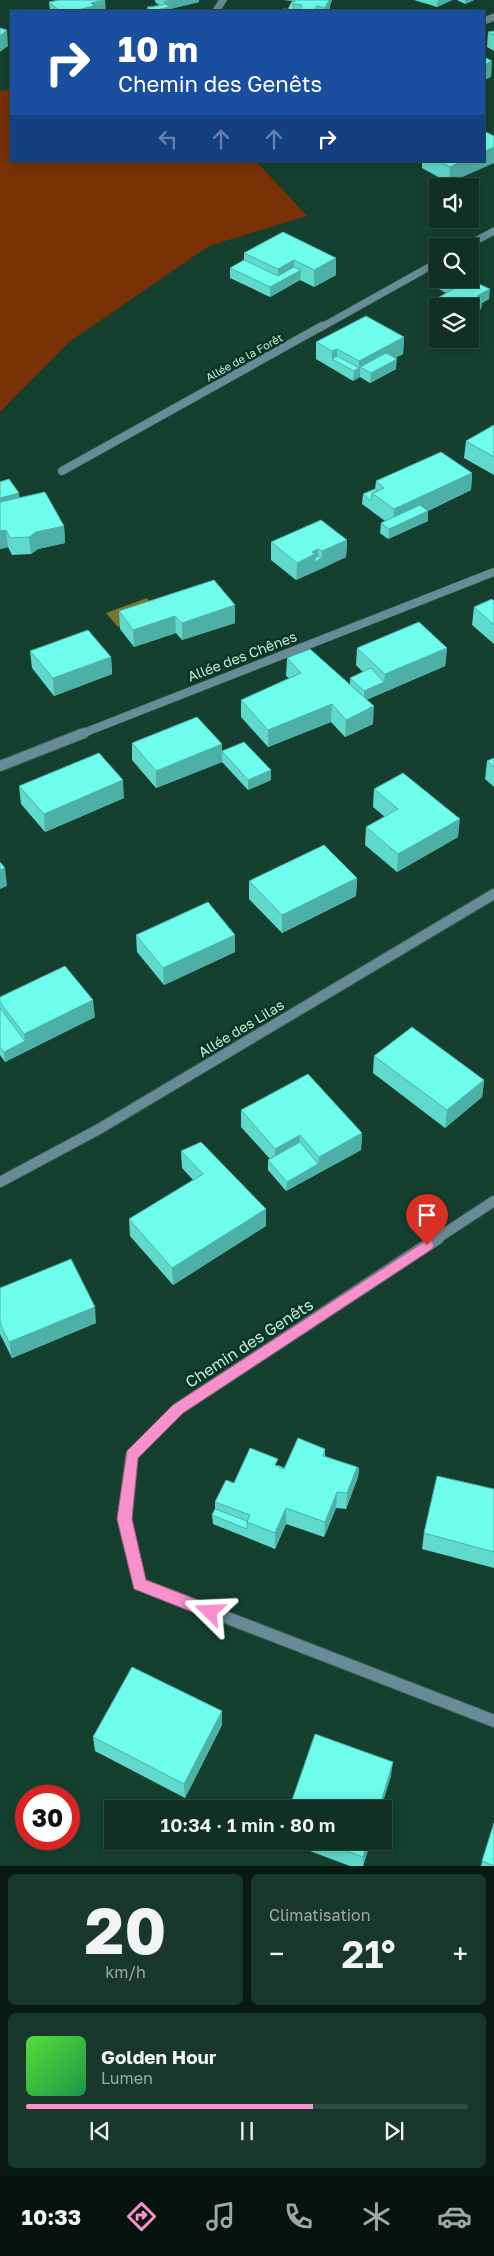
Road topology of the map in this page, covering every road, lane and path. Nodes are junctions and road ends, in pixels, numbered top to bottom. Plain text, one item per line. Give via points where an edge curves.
1 (494, 231) edge
2 (479, 239) edge
3 (429, 267) edge
4 (62, 471) dead end
5 (494, 572) edge
6 (0, 766) edge
7 (494, 894) edge
8 (0, 1182) edge
9 (494, 1202) edge
10 (494, 1721) edge

1 - 2 street
3 - 4 street, Allée de la Forêt
5 - 6 street, Allée des Chênes
7 - 8 street, Allée des Lilas via 99,1129
9 - 10 street, Chemin des Genêts via 178,1409 132,1455 124,1519 140,1584

